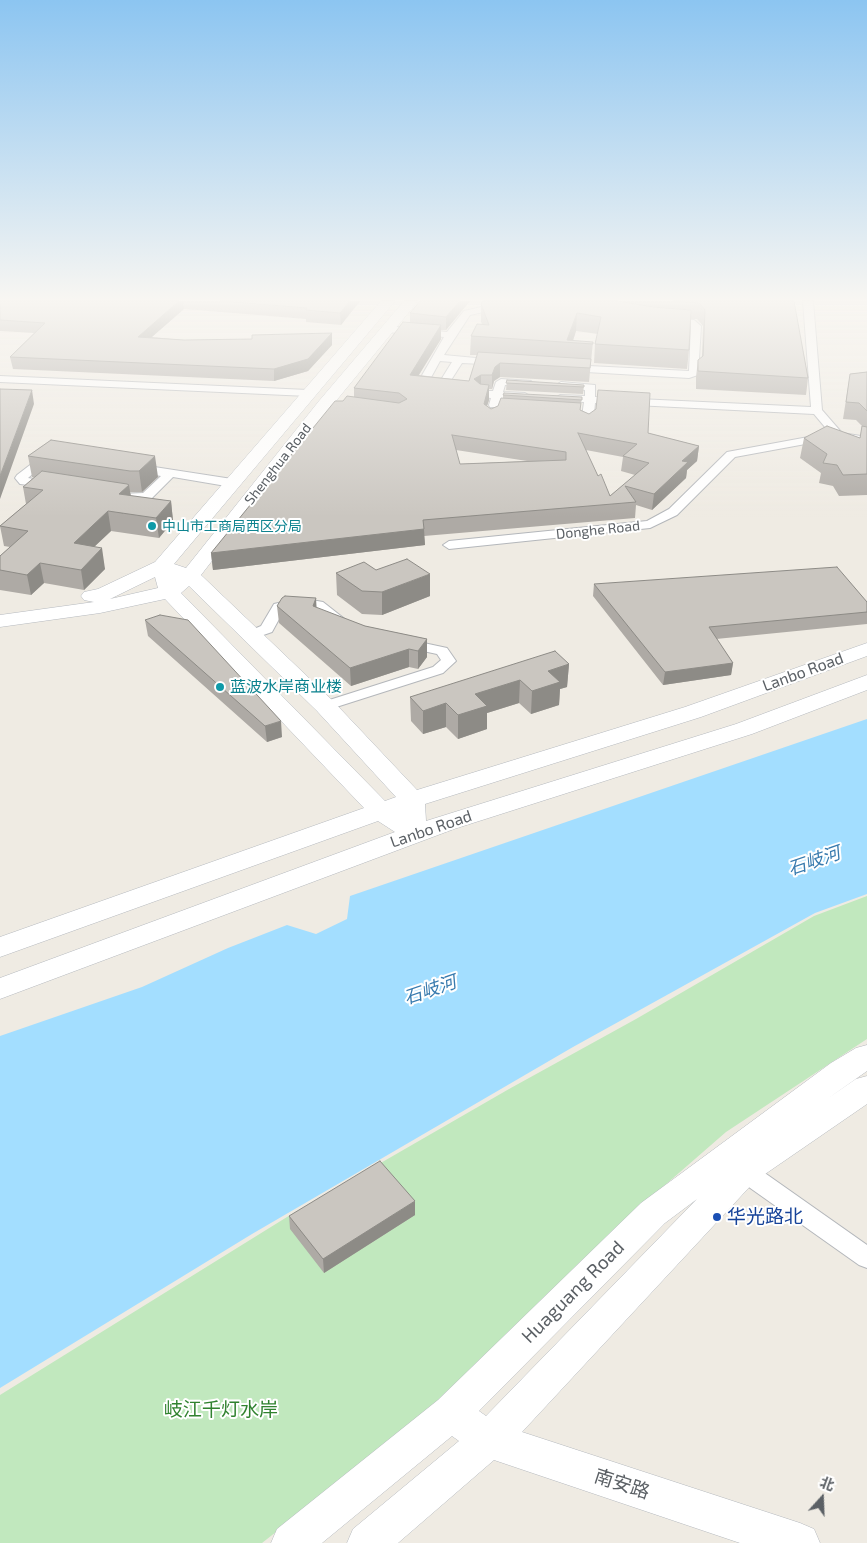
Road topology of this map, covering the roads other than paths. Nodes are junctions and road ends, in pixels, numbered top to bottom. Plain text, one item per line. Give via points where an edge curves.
1 (326, 373) edge
2 (354, 373) edge
3 (428, 373) edge
4 (450, 373) edge
5 (655, 373) edge
6 (694, 373) edge
7 (814, 373) edge
8 (0, 378) edge
9 (308, 394) junction
10 (481, 394) edge
11 (497, 395) junction
12 (534, 397) edge
13 (553, 398) edge
14 (590, 400) junction
15 (817, 410) junction
16 (585, 416) edge
17 (491, 419) edge
18 (838, 435) junction
19 (867, 440) edge
20 (56, 455) edge
21 (123, 466) edge
22 (171, 473) junction
23 (232, 483) junction
24 (61, 487) edge
25 (107, 495) edge
26 (449, 545) dead end
27 (162, 566) junction
28 (190, 576) junction
29 (169, 592) junction
30 (101, 601) junction
31 (0, 608) edge
32 (0, 621) edge
33 (360, 632) edge
34 (252, 635) junction
35 (386, 639) edge
36 (223, 648) junction
37 (867, 649) edge
38 (867, 682) edge
39 (325, 706) junction
40 (290, 717) junction
41 (412, 800) junction
42 (381, 811) junction
43 (416, 834) junction
44 (0, 947) edge
45 (0, 990) edge
46 (867, 1056) edge
47 (867, 1088) edge
48 (744, 1171) junction
49 (867, 1258) edge
50 (451, 1412) junction
51 (489, 1440) junction
52 (291, 1543) edge
53 (367, 1543) edge
54 (800, 1543) edge

1 - 9 street, Shenghua Road
2 - 28 street, Shenghua Road
3 - 4 street via 422,384 424,386 442,386
5 - 6 street
7 - 15 street
8 - 9 street
9 - 23 street, Shenghua Road
10 - 11 street
11 - 12 street
11 - 14 street via 501,382 541,384 591,387
11 - 17 street via 499,408
13 - 14 street
14 - 15 street
14 - 16 street
15 - 18 street
18 - 19 street, Donghe Road
18 - 26 street, Donghe Road via 731,454 673,512 650,524
20 - 24 street via 47,456 21,478
21 - 22 street
22 - 23 street
22 - 25 street via 146,497
23 - 27 street, Shenghua Road
27 - 28 street
27 - 29 street
27 - 30 street, Shenghua Road
28 - 29 street, Shenghua Road
28 - 34 street
29 - 30 street, Shenghua Road
29 - 36 street
30 - 31 street
30 - 32 street
33 - 34 street via 318,605 300,602 279,608 267,629
34 - 36 street
34 - 39 street
35 - 39 street via 442,651 449,661 438,670
36 - 40 street
37 - 41 street, Lanbo Road via 693,712
38 - 43 street, Lanbo Road via 744,729
39 - 40 street
39 - 41 street
40 - 42 street
41 - 42 street, Lanbo Road
41 - 43 street
42 - 43 street
42 - 44 street, Lanbo Road
43 - 45 street, Lanbo Road
46 - 50 street, Huaguang Road via 842,1071 653,1213
47 - 48 street
48 - 49 street
48 - 51 street
50 - 51 street, 南安路
50 - 52 street, Huaguang Road
51 - 53 street
51 - 54 street, 南安路

